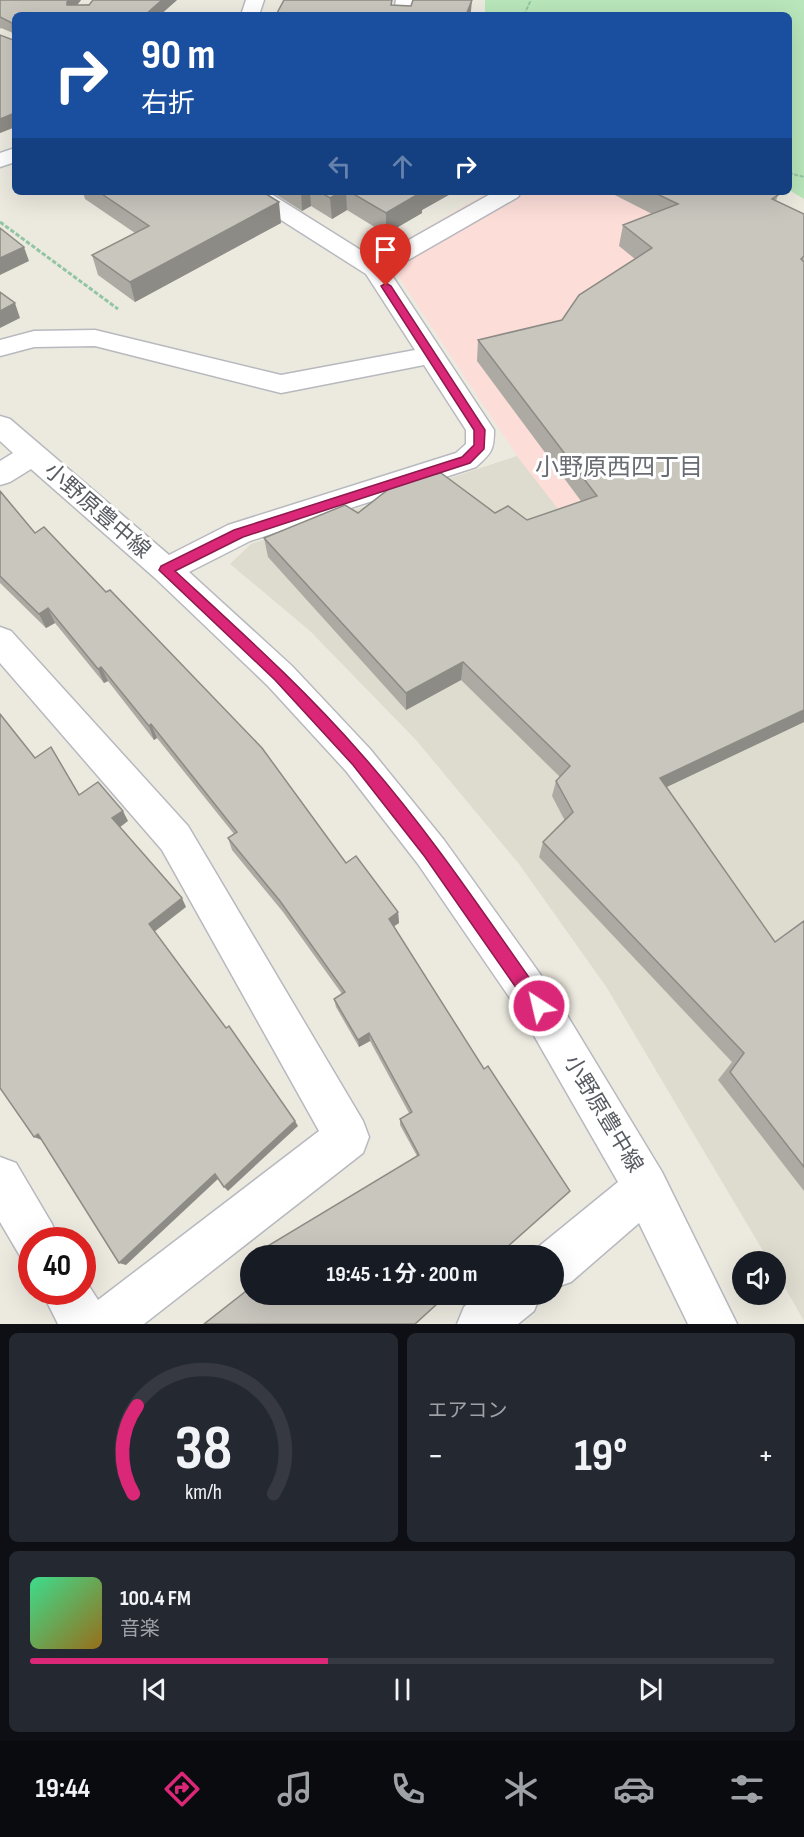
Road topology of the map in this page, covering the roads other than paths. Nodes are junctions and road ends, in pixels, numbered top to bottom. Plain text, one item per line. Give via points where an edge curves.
1 (258, 195) edge
2 (505, 195) edge
3 (375, 269) junction
4 (0, 348) edge
5 (431, 355) junction
6 (0, 426) edge
7 (32, 455) junction
8 (0, 475) edge
9 (166, 570) junction
10 (0, 640) edge
11 (0, 1179) edge
12 (646, 1188) junction
13 (28, 1227) edge
14 (564, 1256) edge
15 (74, 1305) edge
16 (504, 1305) edge
17 (85, 1324) edge
18 (105, 1324) edge
19 (481, 1324) edge
20 (713, 1324) edge

1 - 3 street
2 - 3 street
3 - 5 street
4 - 5 street via 34,339 95,338 281,384
5 - 9 street via 480,430 480,447 466,460 238,533
6 - 7 street, 小野原豊中線
7 - 8 street
7 - 9 street, 小野原豊中線
9 - 12 street, 小野原豊中線 via 288,684 358,760 431,852 539,1006
10 - 18 street via 174,838 347,1137
11 - 13 street
12 - 14 street
12 - 20 street, 小野原豊中線
15 - 17 street
16 - 19 street

